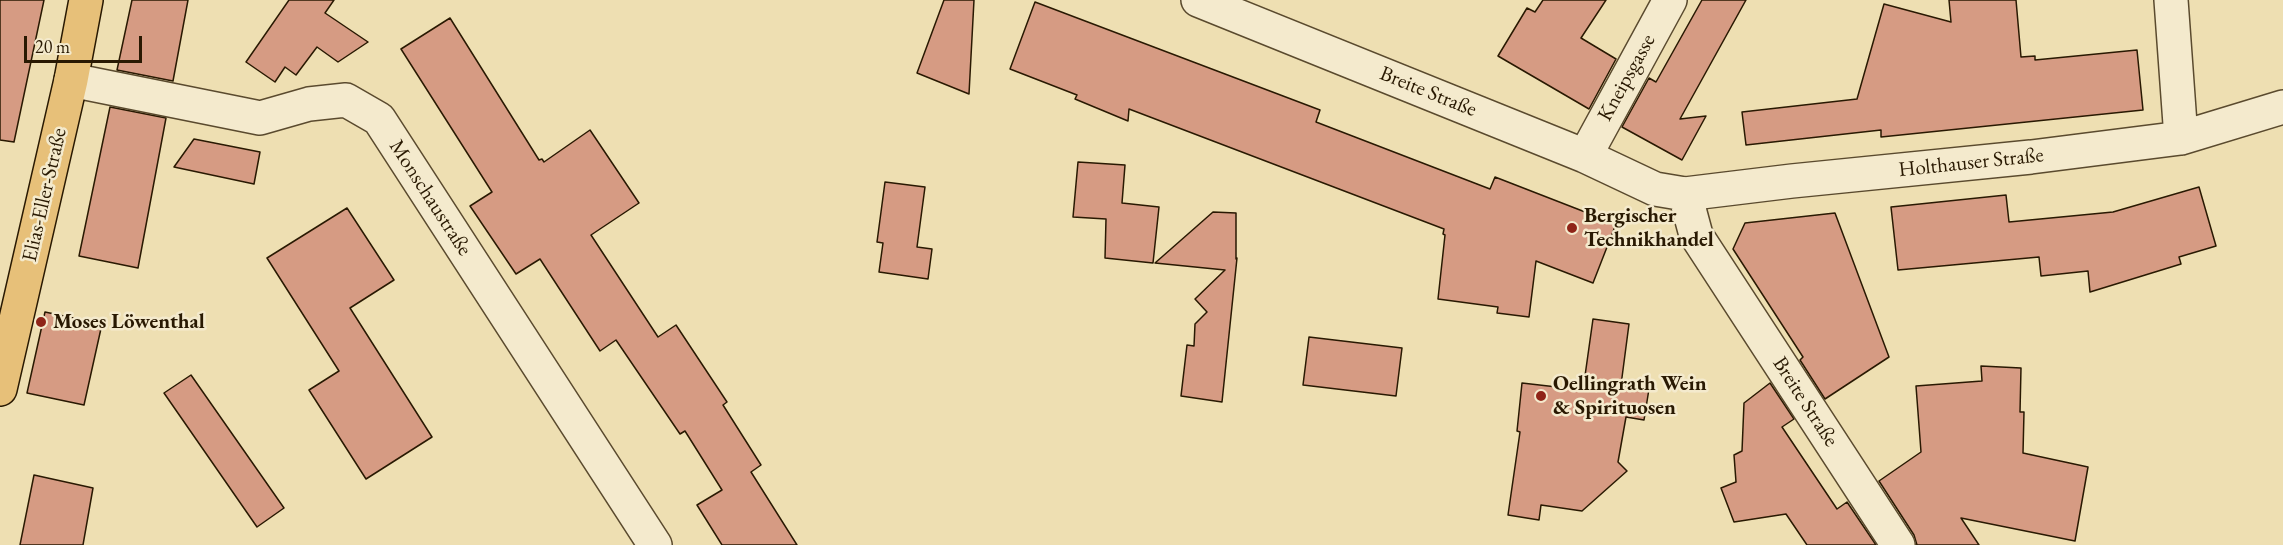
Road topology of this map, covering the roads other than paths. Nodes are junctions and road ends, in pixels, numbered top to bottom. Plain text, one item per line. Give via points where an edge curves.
1 (86, 0) edge
2 (1198, 0) edge
3 (1670, 0) edge
4 (2171, 0) edge
5 (1240, 8) edge
6 (71, 80) junction
7 (2283, 107) edge
8 (2181, 138) junction
9 (1585, 156) junction
10 (1670, 192) junction
11 (0, 390) edge
12 (655, 545) edge
13 (1898, 545) edge

1 - 6 main road, Elias-Eller-Straße
2 - 5 street, Breite Straße
3 - 9 street, Kneipsgasse
4 - 8 street
5 - 9 street, Breite Straße
6 - 11 main road, Elias-Eller-Straße
6 - 12 street, Monschaustraße via 260,118 309,104 346,100 379,119
7 - 8 street, Holthauser Straße
8 - 10 street, Holthauser Straße via 2031,157
9 - 10 street, Breite Straße
10 - 13 street, Breite Straße

